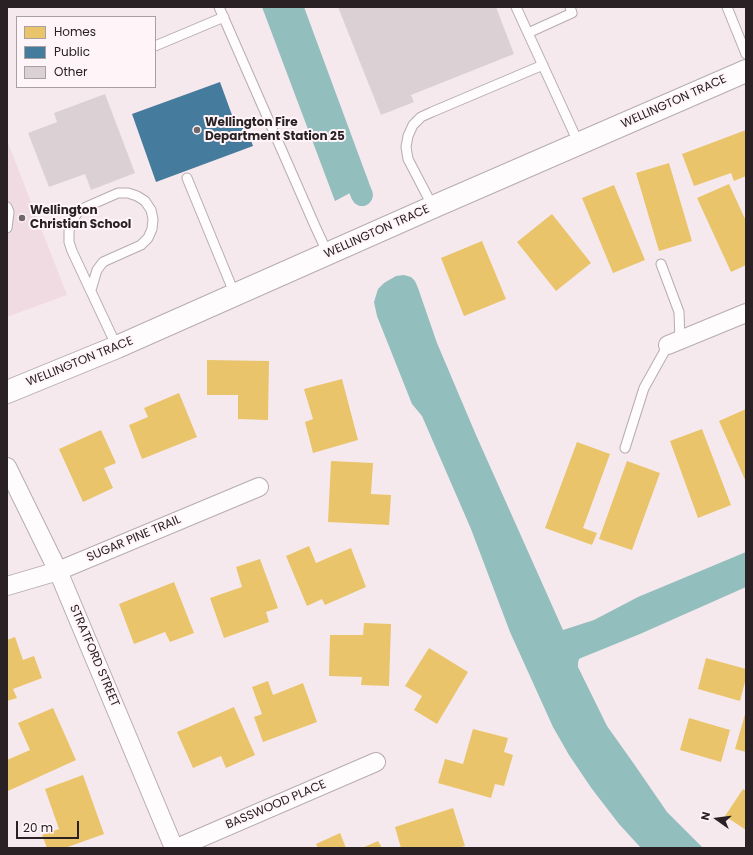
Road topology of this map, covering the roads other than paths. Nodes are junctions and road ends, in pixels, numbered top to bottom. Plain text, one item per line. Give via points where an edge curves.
1 (219, 7) edge
2 (516, 7) edge
3 (570, 7) edge
4 (727, 7) edge
5 (224, 17) junction
6 (528, 33) junction
7 (156, 46) edge
8 (746, 54) edge
9 (543, 64) junction
10 (746, 71) edge
11 (579, 144) junction
12 (187, 178) dead end
13 (7, 207) edge
14 (433, 208) junction
15 (7, 228) edge
16 (328, 254) junction
17 (660, 264) dead end
18 (91, 290) junction
19 (235, 295) junction
20 (746, 313) edge
21 (674, 343) junction
22 (118, 347) junction
23 (7, 392) edge
24 (625, 448) dead end
25 (7, 467) edge
26 (259, 487) dead end
27 (58, 571) junction
28 (7, 586) edge
29 (376, 762) dead end
30 (174, 848) edge
31 (178, 848) edge

1 - 5 lane
2 - 6 lane
3 - 6 lane via 572,13
4 - 8 lane
5 - 7 lane
5 - 16 lane
6 - 9 lane
9 - 11 lane
9 - 14 lane via 421,117 413,125 406,148 408,159
10 - 11 street, WELLINGTON TRACE
11 - 14 street, WELLINGTON TRACE
12 - 19 lane
13 - 15 lane
14 - 16 street, WELLINGTON TRACE
16 - 19 street, WELLINGTON TRACE
17 - 21 lane via 679,312
18 - 18 lane via 69,242 72,222 77,213 86,207 118,193 128,192 145,201 151,210 152,229 141,245 103,262 97,270
18 - 22 lane
19 - 22 street, WELLINGTON TRACE
20 - 21 street
21 - 24 lane via 644,388
22 - 23 street, WELLINGTON TRACE
25 - 27 street, STRATFORD STREET
26 - 27 street, SUGAR PINE TRAIL
27 - 28 street, SUGAR PINE TRAIL
27 - 30 street, STRATFORD STREET
29 - 31 street, BASSWOOD PLACE

